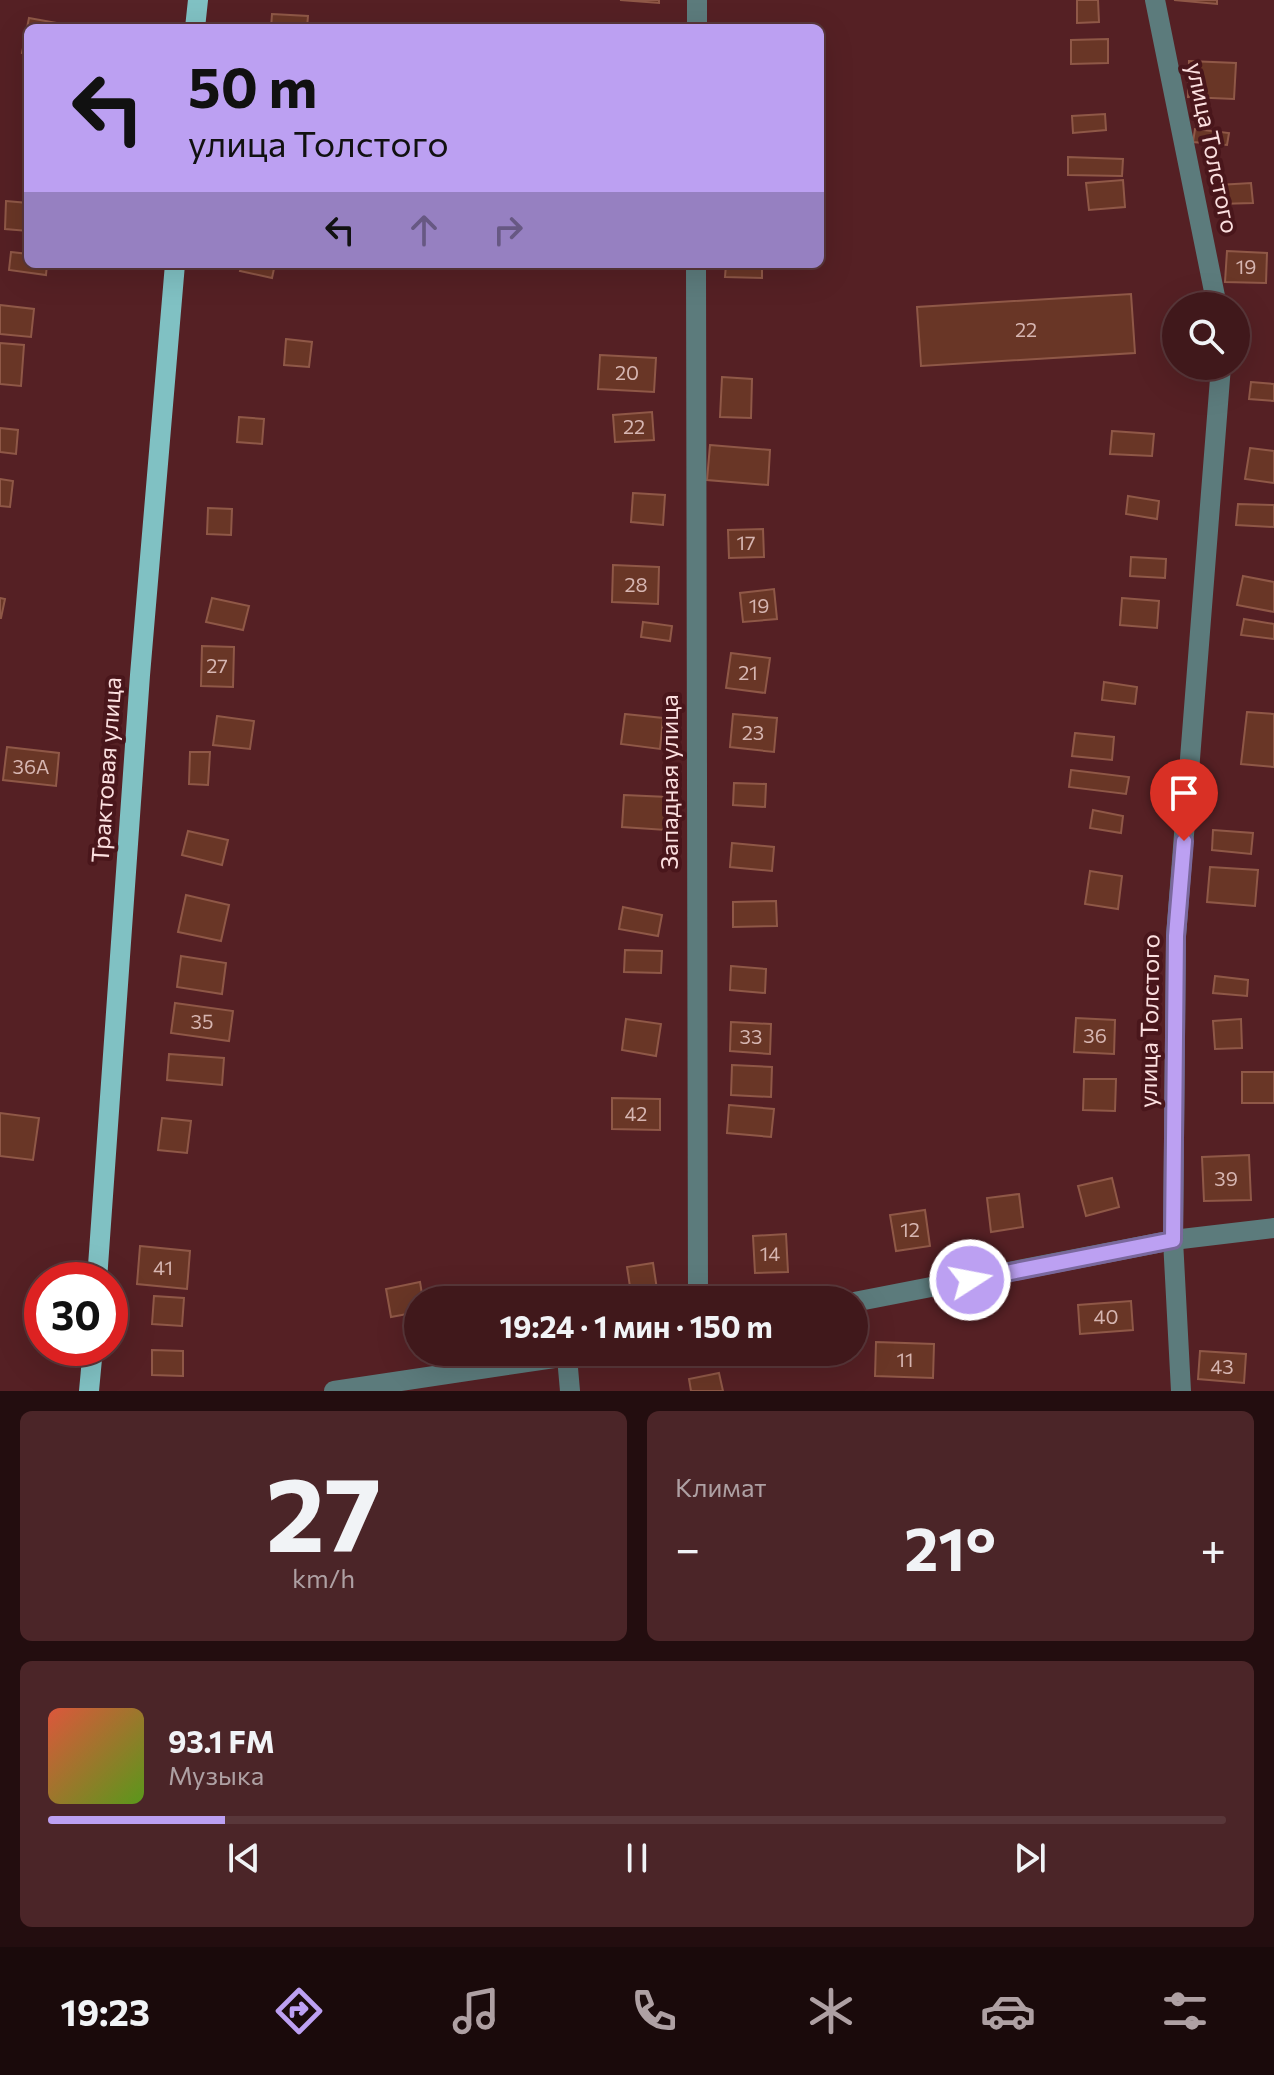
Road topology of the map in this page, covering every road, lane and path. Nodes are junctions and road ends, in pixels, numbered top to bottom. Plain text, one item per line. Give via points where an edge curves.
1 (198, 0) edge
2 (697, 0) edge
3 (1155, 0) edge
4 (195, 24) edge
5 (697, 24) edge
6 (175, 268) edge
7 (696, 268) edge
8 (1214, 292) edge
9 (1220, 380) edge
10 (1274, 1228) edge
11 (1173, 1240) junction
12 (98, 1262) edge
13 (698, 1286) edge
14 (868, 1299) edge
15 (91, 1366) edge
16 (505, 1366) edge
17 (568, 1366) edge
18 (89, 1391) edge
19 (334, 1391) edge
20 (570, 1391) edge
21 (1181, 1391) edge

1 - 4 main road
2 - 5 street
3 - 8 street, улица Толстого
6 - 12 main road, Трактовая улица
7 - 13 street, Западная улица
9 - 11 street, улица Толстого via 1176,936
10 - 11 street
11 - 14 street
11 - 21 street, улица Толстого
15 - 18 main road
16 - 19 street
17 - 20 street

